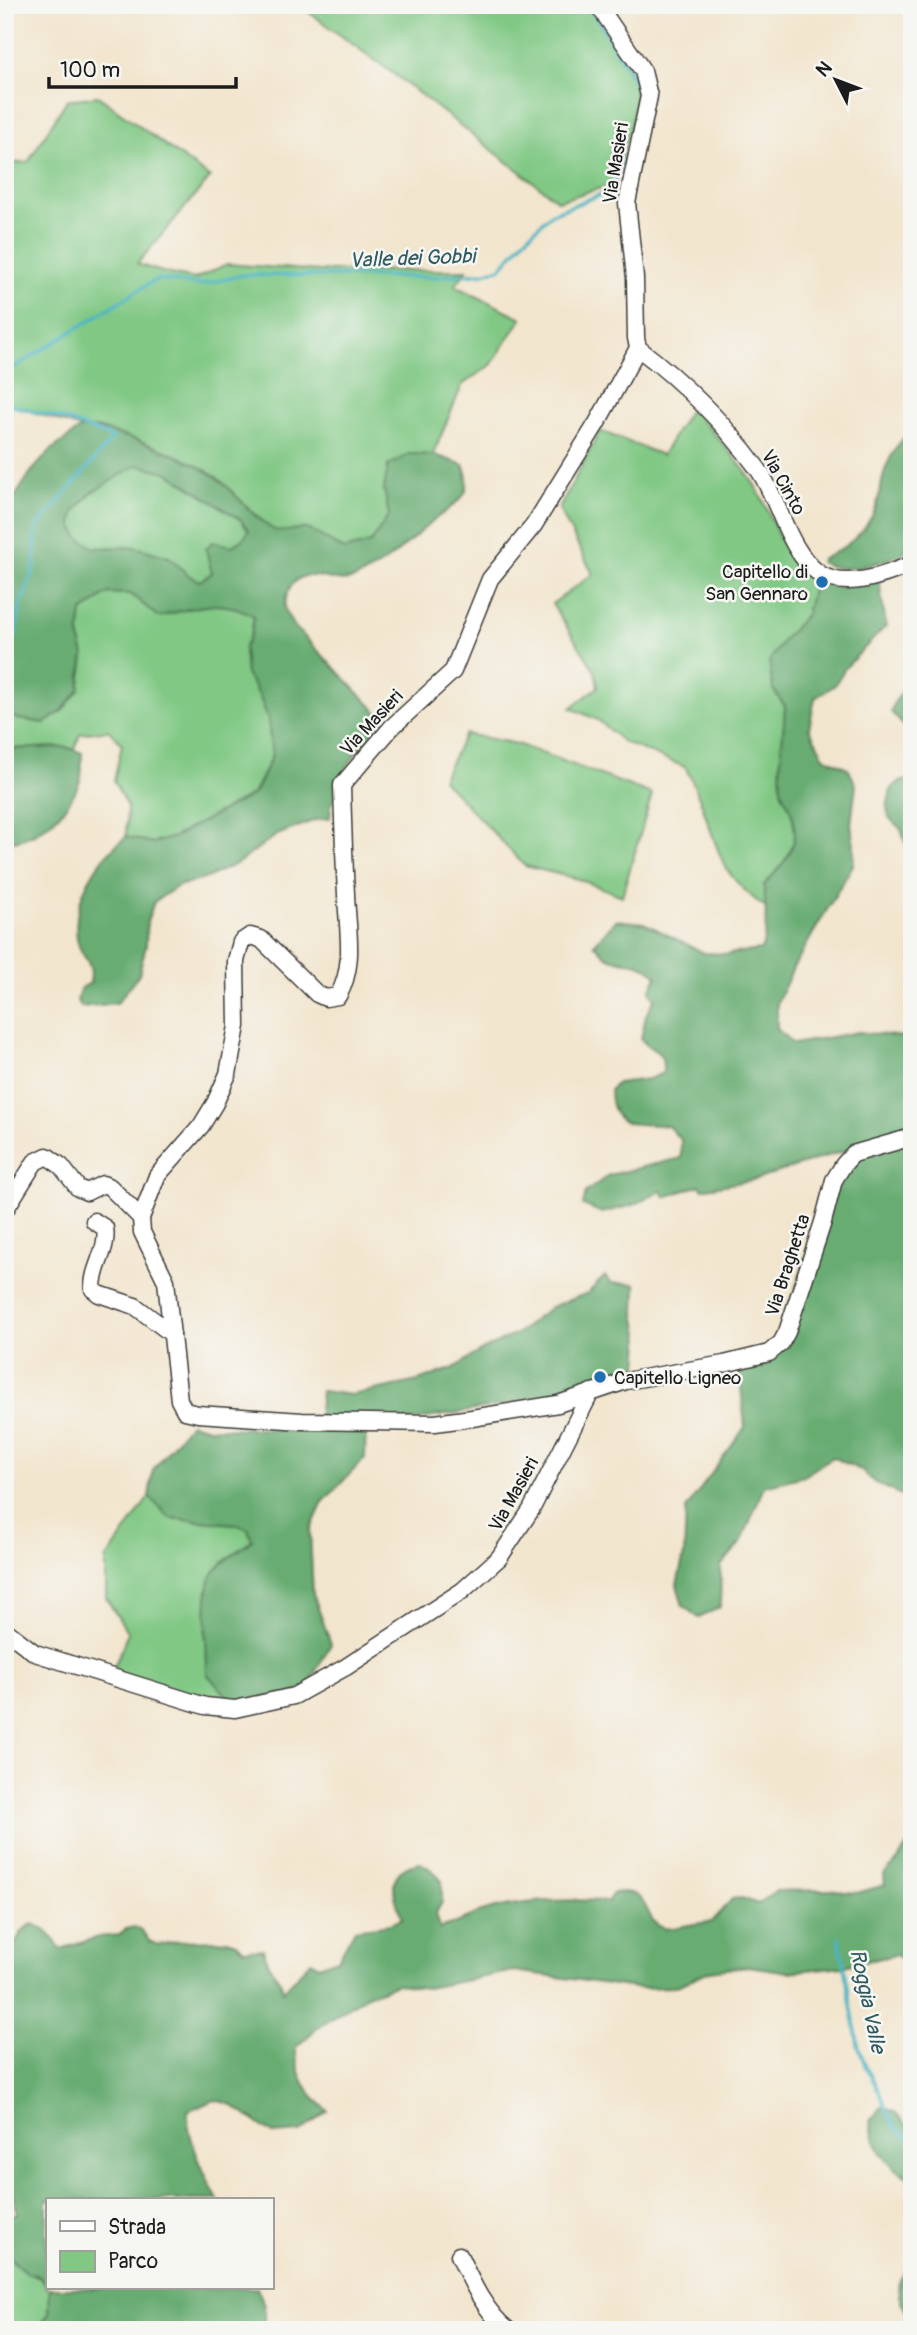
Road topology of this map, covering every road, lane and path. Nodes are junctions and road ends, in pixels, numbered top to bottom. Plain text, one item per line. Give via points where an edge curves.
1 (598, 5) edge
2 (638, 348) junction
3 (912, 564) edge
4 (912, 1137) edge
5 (5, 1210) edge
6 (141, 1218) junction
7 (94, 1221) dead end
8 (172, 1334) junction
9 (591, 1392) junction
10 (5, 1630) edge
11 (459, 2255) dead end
12 (508, 2330) edge

1 - 2 street, Via Masieri via 643,71 649,96 627,203
2 - 3 street, Via Cinto via 715,418 759,471 795,545 818,573 838,582
2 - 6 street, Via Masieri via 534,525 490,579 453,671 392,727 342,785 350,949 345,984 338,996 317,995 261,939 250,936 241,942 236,961 237,1026 228,1074 201,1126 157,1176
4 - 9 street, Via Braghetta via 853,1154 839,1172 790,1323 781,1343 769,1353
5 - 6 street via 35,1162 47,1156 86,1192 103,1184 110,1186
6 - 8 street via 142,1232 166,1281
7 - 8 street via 105,1228 107,1236 93,1289 135,1306
8 - 9 street via 179,1401 185,1411 198,1415 435,1423 558,1404
9 - 10 street, Via Masieri via 531,1510 499,1558 462,1591 294,1696 235,1709 205,1706 35,1653
11 - 12 street via 473,2285

